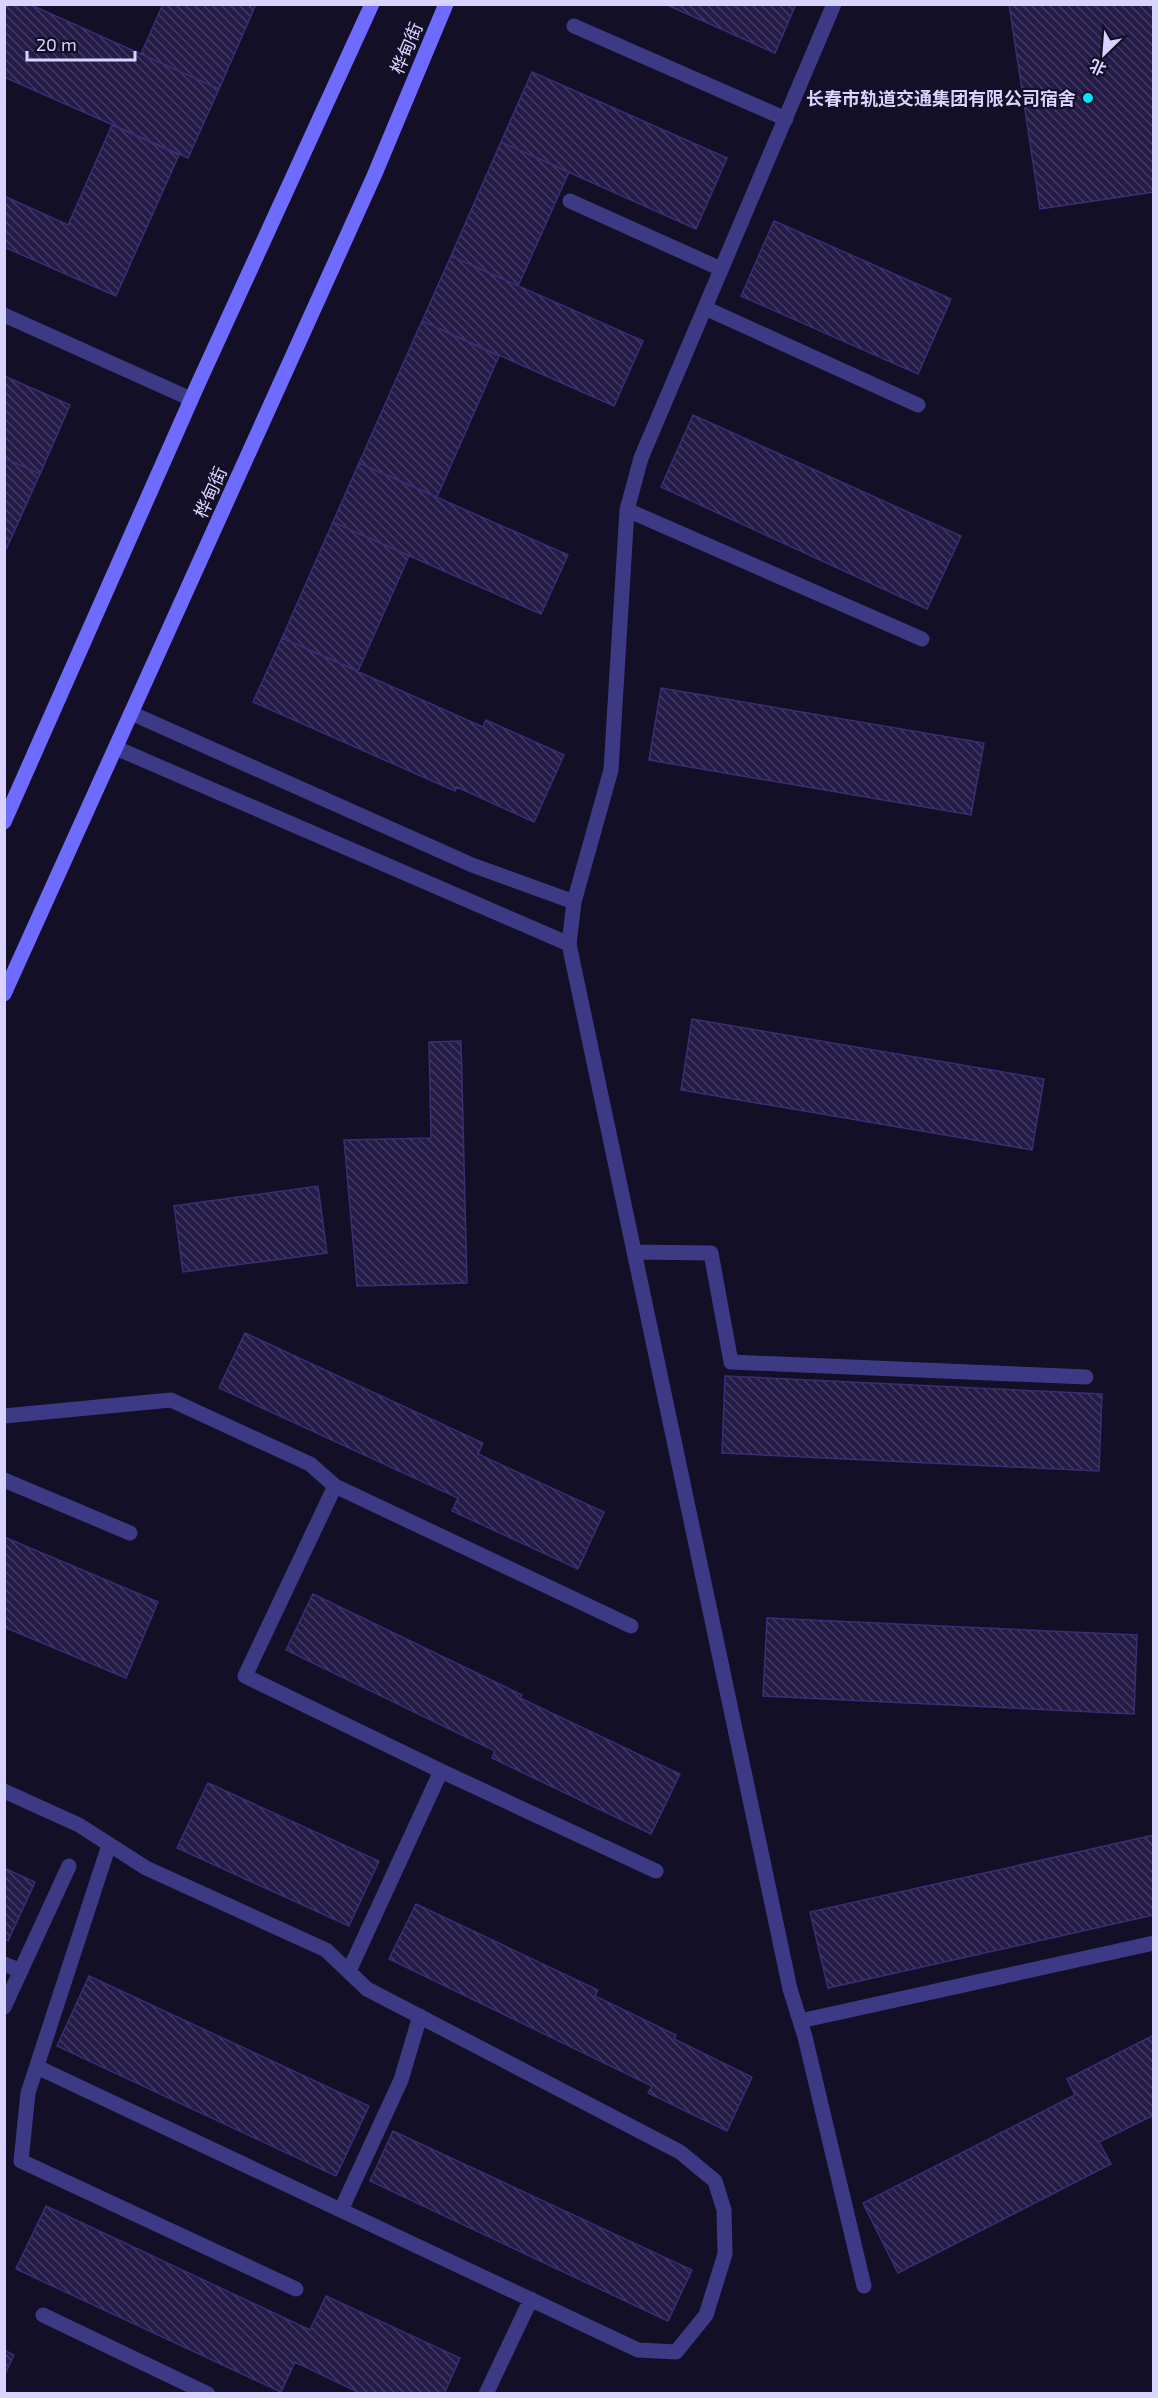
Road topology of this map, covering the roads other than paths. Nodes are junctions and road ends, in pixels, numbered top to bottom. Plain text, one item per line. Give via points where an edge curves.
1 (372, 4) edge
2 (446, 4) edge
3 (834, 4) edge
4 (574, 26) dead end
5 (786, 119) junction
6 (570, 201) dead end
7 (721, 269) junction
8 (705, 308) junction
9 (4, 315) edge
10 (191, 399) junction
11 (918, 405) dead end
12 (627, 510) junction
13 (922, 639) dead end
14 (131, 713) junction
15 (116, 748) junction
16 (4, 822) edge
17 (574, 902) junction
18 (569, 944) junction
19 (4, 994) edge
20 (634, 1252) junction
21 (1086, 1377) dead end
22 (4, 1416) edge
23 (4, 1480) edge
24 (335, 1486) junction
25 (130, 1533) dead end
26 (631, 1626) dead end
27 (441, 1771) junction
28 (4, 1791) edge
29 (109, 1845) junction
30 (69, 1866) dead end
31 (656, 1871) dead end
32 (1154, 1943) edge
33 (4, 1964) edge
34 (21, 1971) junction
35 (349, 1971) junction
36 (4, 2007) edge
37 (420, 2016) junction
38 (800, 2021) junction
39 (37, 2067) junction
40 (341, 2210) junction
41 (864, 2286) dead end
42 (296, 2289) dead end
43 (531, 2299) junction
44 (43, 2316) dead end
45 (208, 2394) edge
46 (486, 2394) edge

1 - 10 street
2 - 14 street, 桦甸街 via 374,176
3 - 5 lane
4 - 5 lane
5 - 7 lane
6 - 7 lane
7 - 8 lane
8 - 11 lane
8 - 12 lane via 641,458
9 - 10 lane
10 - 16 street
12 - 13 lane
12 - 17 lane via 611,770
14 - 15 street, 桦甸街
14 - 17 lane via 472,865
15 - 18 lane
15 - 19 street, 桦甸街
17 - 18 lane
18 - 20 lane
20 - 21 lane via 711,1253 731,1362
20 - 38 lane via 790,1989
22 - 24 lane via 171,1400 310,1464
23 - 25 lane
24 - 26 lane
24 - 27 lane via 245,1676
27 - 31 lane
27 - 35 lane
28 - 29 lane via 79,1825
29 - 35 lane via 146,1868 326,1950
29 - 39 lane
30 - 34 lane
32 - 38 lane
33 - 34 lane
34 - 36 lane
35 - 37 lane via 367,1989
37 - 40 lane via 401,2080
37 - 43 lane via 680,2152 716,2181 724,2210 725,2254 706,2315 676,2352 638,2350
38 - 41 lane
39 - 40 lane
39 - 42 lane via 28,2093 21,2160
40 - 43 lane
43 - 46 lane
44 - 45 lane

